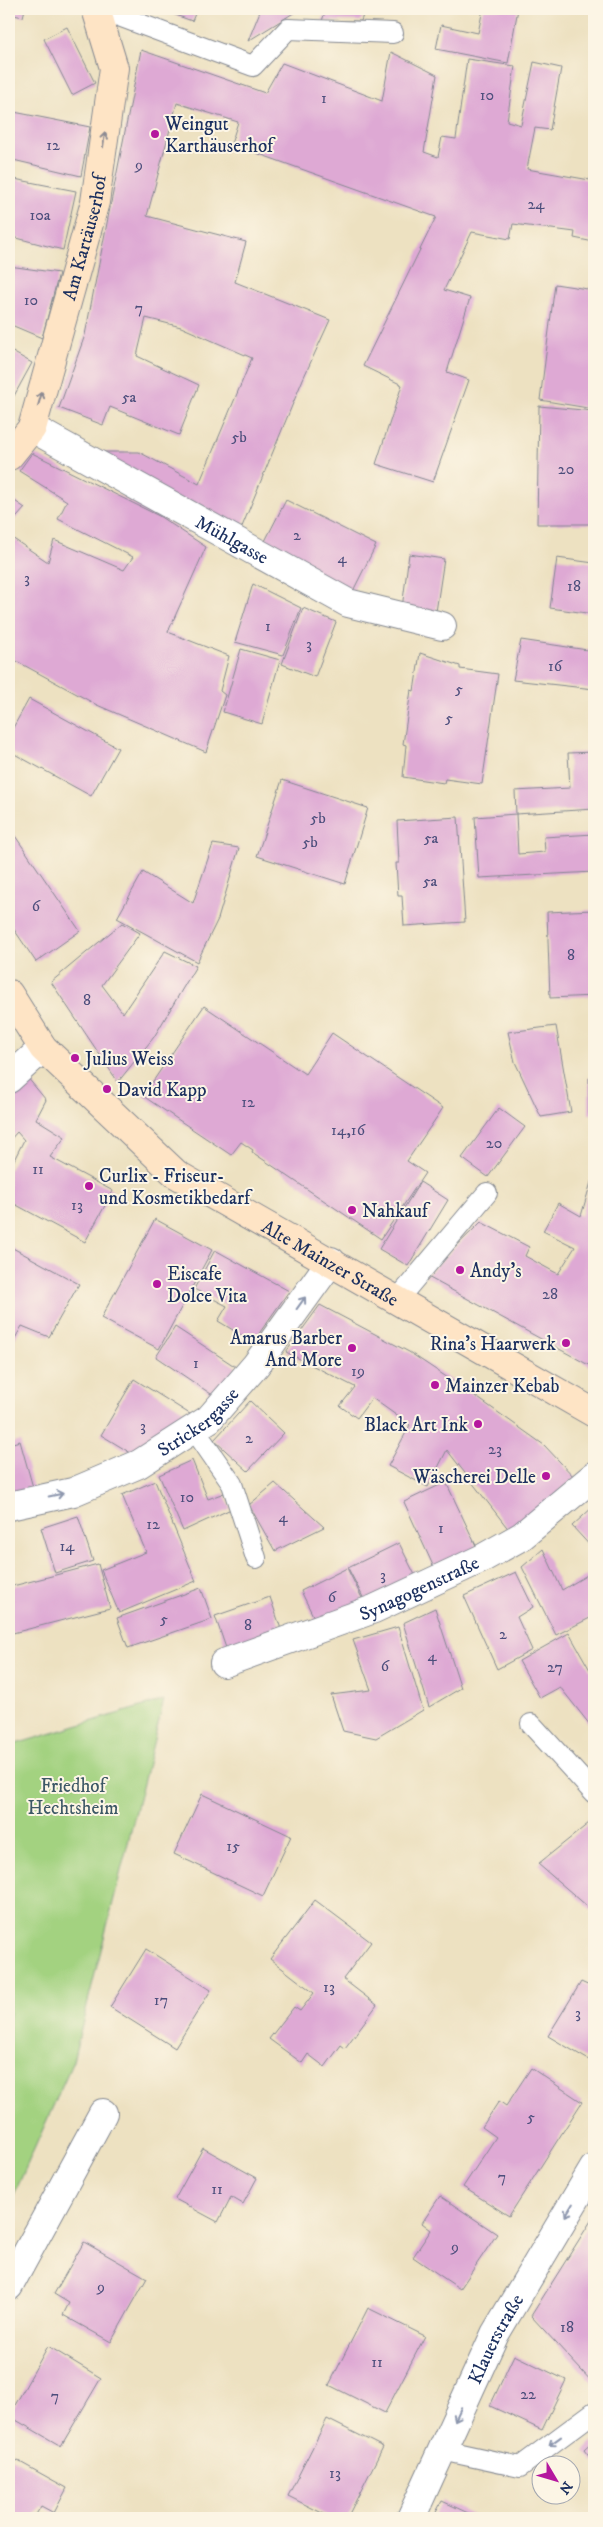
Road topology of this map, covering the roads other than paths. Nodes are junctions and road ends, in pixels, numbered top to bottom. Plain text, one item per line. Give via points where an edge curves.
1 (96, 9) edge
2 (100, 9) edge
3 (393, 33) dead end
4 (32, 428) junction
5 (9, 456) edge
6 (442, 626) dead end
7 (9, 994) edge
8 (43, 1048) junction
9 (9, 1078) edge
10 (487, 1193) dead end
11 (331, 1261) junction
12 (397, 1300) junction
13 (594, 1413) edge
14 (194, 1429) junction
15 (594, 1476) edge
16 (9, 1506) edge
17 (256, 1558) dead end
18 (224, 1663) dead end
19 (531, 1724) dead end
20 (594, 1793) edge
21 (103, 2113) dead end
22 (594, 2168) edge
23 (9, 2286) edge
24 (594, 2412) edge
25 (442, 2450) junction
26 (411, 2518) edge

4 -> 1 street, Am Kartäuserhof via 95,202 114,68
2 - 3 lane via 253,66 288,29
4 - 5 street, Am Kartäuserhof
4 - 6 street, Mühlgasse via 348,603
7 - 8 street, Alte Mainzer Straße
8 - 9 street
8 - 11 street, Alte Mainzer Straße via 176,1174
10 - 12 lane
11 - 12 street, Alte Mainzer Straße
14 -> 11 street, Strickergasse via 209,1420 256,1365
12 - 13 street, Alte Mainzer Straße
16 -> 14 street, Strickergasse via 73,1492 139,1464
14 - 17 lane via 232,1484
15 - 18 street, Synagogenstraße via 522,1536 482,1559 374,1609
19 - 20 lane
21 - 23 street
22 -> 25 street, Klauerstraße via 495,2334
24 -> 25 lane via 520,2467
25 - 26 street, Klauerstraße

